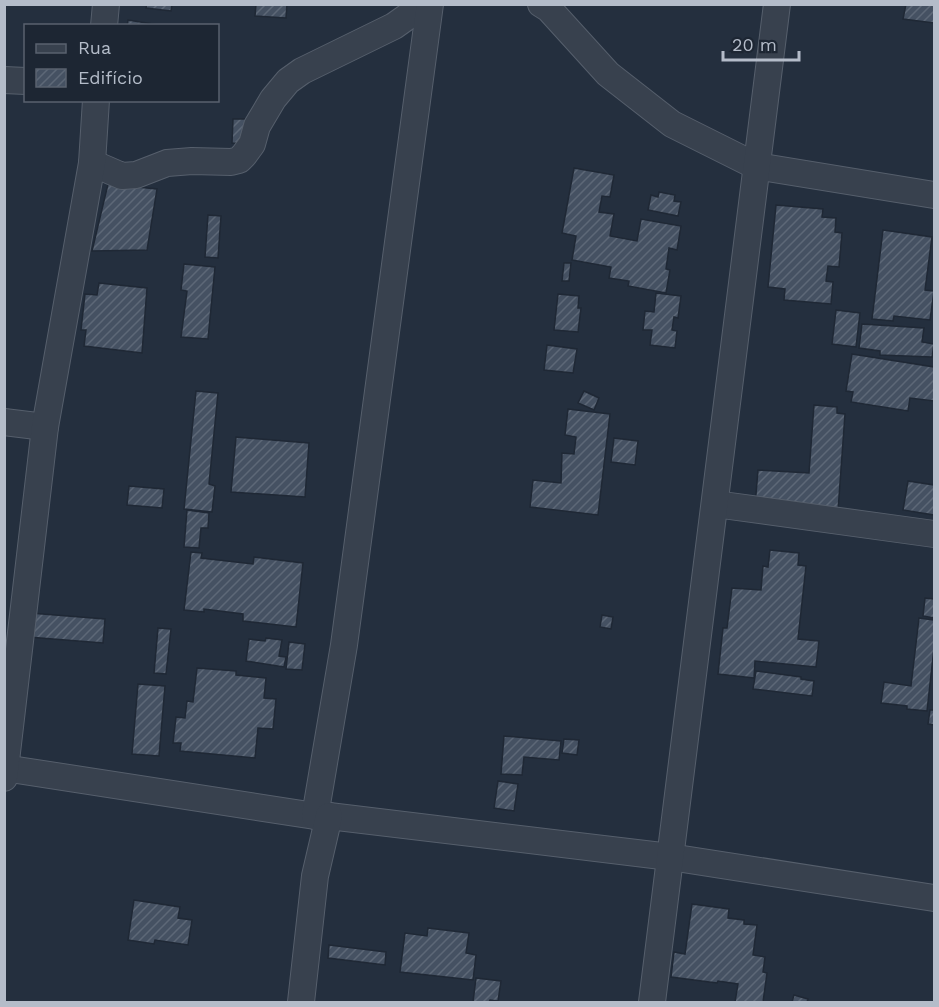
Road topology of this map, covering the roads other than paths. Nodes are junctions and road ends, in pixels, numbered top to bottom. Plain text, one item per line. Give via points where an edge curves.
1 (106, 4) edge
2 (424, 4) edge
3 (430, 4) edge
4 (541, 4) edge
5 (777, 4) edge
6 (104, 24) edge
7 (4, 80) edge
8 (24, 81) edge
9 (96, 102) edge
10 (93, 163) junction
11 (756, 166) junction
12 (934, 195) edge
13 (4, 422) edge
14 (45, 427) junction
15 (715, 504) junction
16 (934, 534) edge
17 (5, 771) edge
18 (322, 816) junction
19 (670, 857) junction
20 (934, 898) edge
21 (301, 1002) edge
22 (651, 1002) edge

1 - 6 street
2 - 10 street via 394,26 288,81 273,99 257,126 252,144 239,160 167,163 122,176
3 - 18 street
4 - 11 street via 608,74 672,124
5 - 11 street
7 - 8 street
9 - 10 street
10 - 14 street
11 - 12 street
11 - 15 street
13 - 14 street
14 - 17 street
15 - 16 street
15 - 19 street
17 - 18 street
18 - 19 street
18 - 21 street
19 - 20 street
19 - 22 street

